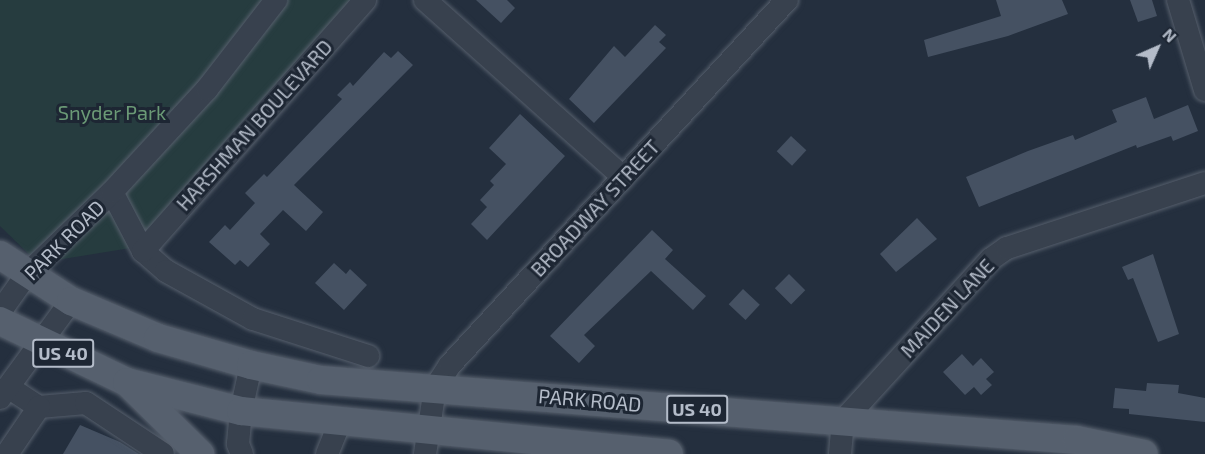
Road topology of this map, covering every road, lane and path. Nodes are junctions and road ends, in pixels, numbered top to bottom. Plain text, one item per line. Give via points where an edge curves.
1 (276, 0) edge
2 (365, 0) edge
3 (425, 0) edge
4 (787, 0) edge
5 (1178, 0) edge
6 (1205, 90) edge
7 (622, 177) junction
8 (1205, 183) edge
9 (112, 192) junction
10 (142, 251) junction
11 (0, 255) edge
12 (27, 274) junction
13 (71, 300) junction
14 (0, 312) edge
15 (0, 321) edge
16 (38, 342) junction
17 (368, 356) dead end
18 (251, 365) junction
19 (127, 382) junction
20 (435, 388) junction
21 (4, 393) edge
22 (39, 407) junction
23 (241, 411) junction
24 (340, 421) junction
25 (843, 421) junction
26 (427, 442) edge
27 (1029, 445) edge
28 (180, 451) edge
29 (7, 454) edge
30 (242, 454) edge
31 (327, 454) edge
32 (669, 454) edge
33 (840, 454) edge
34 (1144, 454) edge

1 - 9 street via 207,89
2 - 10 street, HARSHMAN BOULEVARD
3 - 7 street
4 - 7 street, BROADWAY STREET
5 - 6 street
7 - 20 street, BROADWAY STREET via 450,364
8 - 25 street, MAIDEN LANE via 1007,248 991,259
9 - 10 street, PARK ROAD
9 - 12 street, PARK ROAD
10 - 17 street, PARK ROAD via 193,288 253,319
11 - 12 main road, US 40
12 - 13 main road, US 40
12 - 14 street, PARK ROAD
13 - 16 street
13 - 18 main road, US 40 via 158,338
15 - 16 main road, US 40
16 - 19 main road, US 40
16 - 21 street
18 - 20 main road, PARK ROAD / US 40 via 321,380
18 - 23 street
19 - 23 main road, US 40
19 - 28 main road
20 - 25 main road, PARK ROAD / US 40
20 - 26 street, BROADWAY STREET
21 - 22 street
22 - 28 street via 86,403
22 - 29 street
23 - 24 main road, US 40
23 - 30 street via 238,444
24 - 26 main road, US 40
24 - 31 street
25 - 27 main road, PARK ROAD / US 40
25 - 33 street
26 - 32 main road, US 40
27 - 34 main road, PARK ROAD / US 40 via 1077,440

